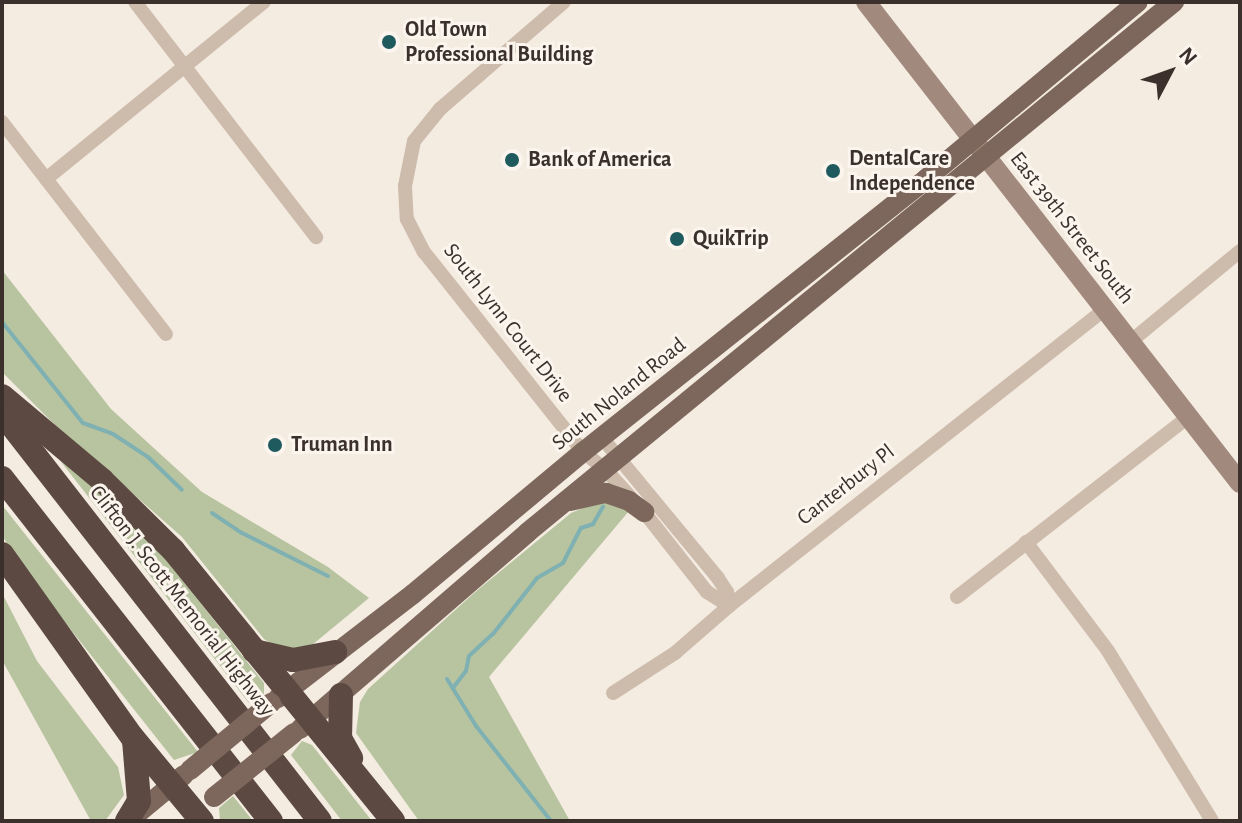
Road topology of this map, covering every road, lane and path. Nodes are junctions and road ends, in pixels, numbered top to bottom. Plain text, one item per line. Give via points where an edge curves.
1 (135, 2) edge
2 (264, 2) edge
3 (564, 2) edge
4 (866, 2) edge
5 (1138, 2) edge
6 (1174, 2) edge
7 (1118, 18) junction
8 (1133, 35) junction
9 (185, 66) junction
10 (2, 122) edge
11 (972, 139) junction
12 (985, 156) junction
13 (46, 179) junction
14 (316, 237) dead end
15 (1240, 251) edge
16 (1105, 309) junction
17 (166, 334) dead end
18 (1130, 342) junction
19 (2, 396) edge
20 (2, 413) edge
21 (1188, 417) junction
22 (602, 438) junction
23 (583, 452) junction
24 (611, 463) junction
25 (2, 478) edge
26 (1240, 483) edge
27 (562, 503) junction
28 (644, 512) junction
29 (1026, 542) junction
30 (2, 554) edge
31 (957, 597) dead end
32 (729, 606) junction
33 (254, 651) junction
34 (335, 652) junction
35 (613, 693) dead end
36 (341, 695) junction
37 (279, 698) junction
38 (303, 727) junction
39 (133, 738) junction
40 (180, 778) junction
41 (361, 778) junction
42 (194, 819) edge
43 (128, 821) edge
44 (271, 821) edge
45 (320, 821) edge
46 (393, 821) edge
47 (1212, 821) edge

1 - 9 street
2 - 9 street
3 - 23 street, South Lynn Court Drive via 440,109 414,141 405,186 407,219 424,252
4 - 11 main road, East 39th Street South
5 - 7 main road, South Noland Road
6 - 8 main road
7 - 8 main road
7 - 11 main road, South Noland Road
8 - 12 main road
9 - 13 street
9 - 14 street
10 - 13 street
11 - 12 main road, East 39th Street South
11 - 22 main road, South Noland Road
12 - 16 main road, East 39th Street South
12 - 24 main road
13 - 17 street
15 - 18 street
16 - 18 main road, East 39th Street South
16 - 32 street, Canterbury Pl
18 - 21 main road, East 39th Street South
19 - 33 highway via 141,516
20 - 45 highway, Clifton J. Scott Memorial Highway
21 - 26 main road, East 39th Street South
21 - 29 street
22 - 23 main road, South Noland Road
22 - 24 street, South Lynn Court Drive
23 - 24 street, South Lynn Court Drive
23 - 34 main road, South Noland Road
24 - 27 main road
24 - 28 street, South Lynn Court Drive
24 - 32 street, South Lynn Court Drive via 718,578
25 - 44 highway
27 - 28 main road via 606,493
27 - 36 main road
28 - 32 street, South Lynn Court Drive via 707,592
29 - 31 street
29 - 47 street via 1108,651
30 - 39 highway
32 - 35 street, Canterbury Pl via 675,653
33 - 34 highway via 293,660
33 - 37 highway
34 - 37 main road, South Noland Road
36 - 38 main road
36 - 41 highway via 340,738
37 - 38 highway
37 - 40 main road, South Noland Road, bridge
38 - 41 highway
38 - 42 main road, bridge
39 - 40 highway
39 - 43 highway via 139,801
40 - 42 highway
40 - 43 main road, South Noland Road
41 - 46 highway

